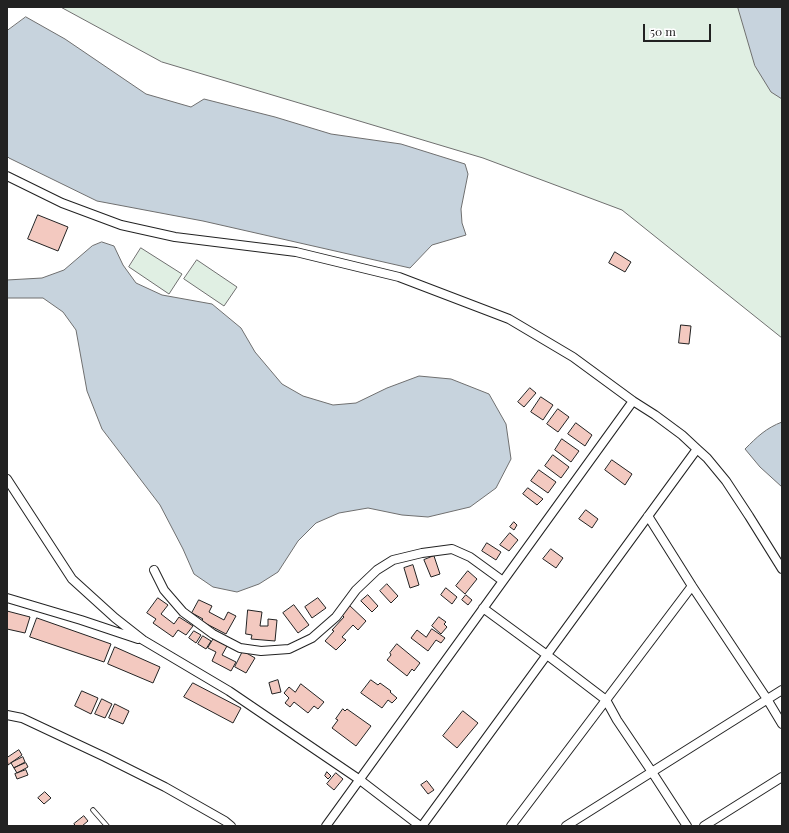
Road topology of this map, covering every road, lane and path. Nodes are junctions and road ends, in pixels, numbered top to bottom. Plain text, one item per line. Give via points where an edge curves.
1 (8, 177) edge
2 (633, 401) junction
3 (697, 449) junction
4 (7, 479) edge
5 (648, 516) junction
6 (782, 569) edge
7 (154, 570) dead end
8 (503, 581) junction
9 (692, 586) junction
10 (7, 598) edge
11 (483, 608) junction
12 (143, 640) junction
13 (547, 655) junction
14 (782, 690) edge
15 (766, 699) junction
16 (606, 700) junction
17 (7, 715) edge
18 (782, 724) edge
19 (652, 772) junction
20 (782, 777) edge
21 (360, 780) junction
22 (93, 810) dead end
23 (107, 826) edge
24 (231, 826) edge
25 (326, 826) edge
26 (421, 826) edge
27 (511, 826) edge
28 (566, 826) edge
29 (687, 826) edge
30 (704, 826) edge

1 - 2 street via 62,203 121,225 175,237 296,252 399,277 509,320 574,357
2 - 3 street
2 - 8 street
3 - 5 street
3 - 6 street via 726,481
4 - 12 street via 72,579
5 - 9 street
5 - 13 street
7 - 8 street via 164,590 183,612 212,634 240,648 261,651 289,649 312,638 336,617 356,590 377,570 393,560 452,549 470,557
8 - 11 street
9 - 15 street
9 - 16 street
10 - 12 street
11 - 13 street
11 - 21 street
12 - 21 street via 229,691
13 - 16 street
13 - 26 street
14 - 15 street
15 - 18 street
15 - 19 street
16 - 19 street
16 - 27 street
17 - 24 street via 22,718 105,757 165,787
19 - 28 street
19 - 29 street
20 - 30 street
21 - 25 street
21 - 26 street
22 - 23 lane

